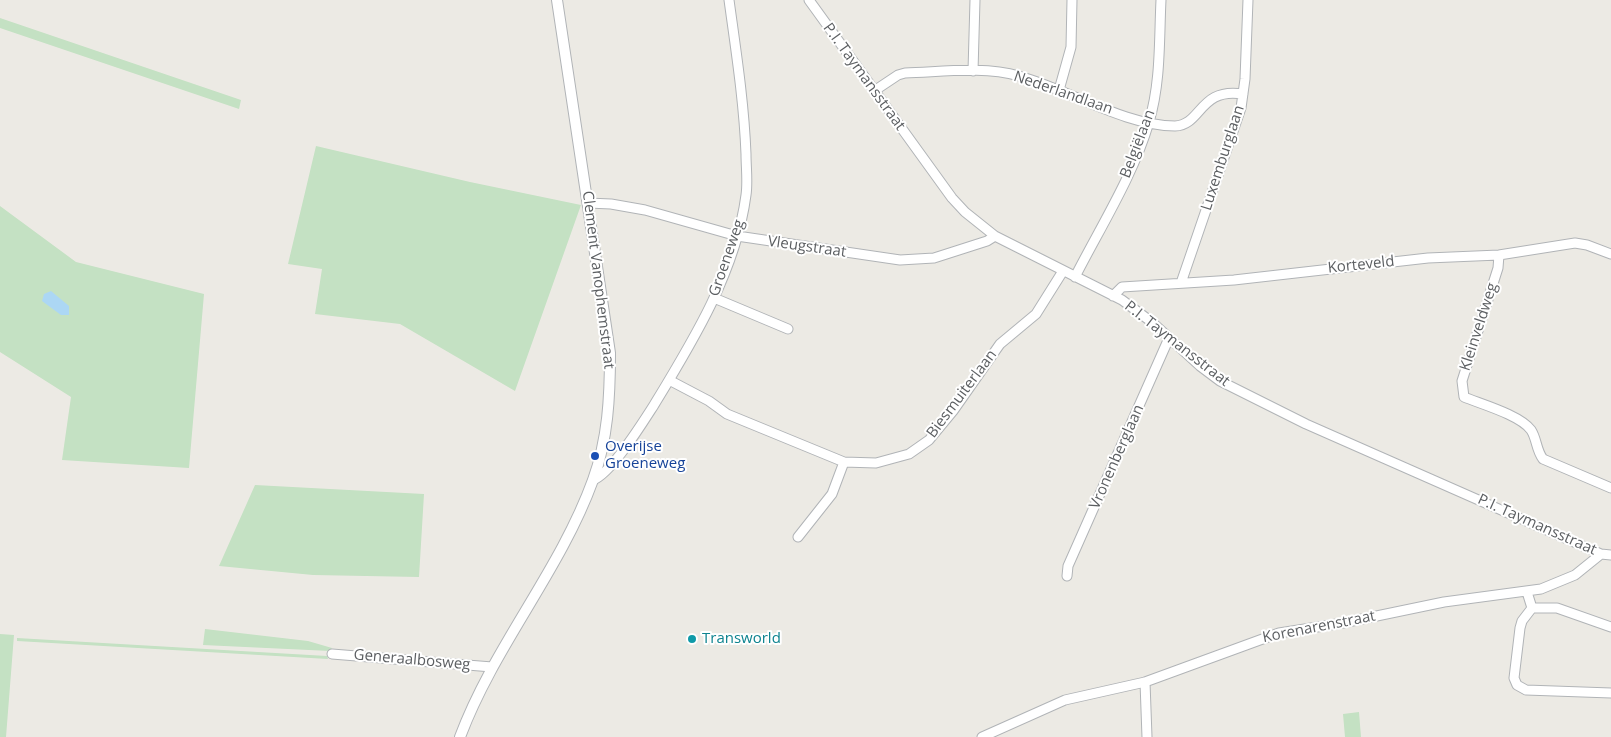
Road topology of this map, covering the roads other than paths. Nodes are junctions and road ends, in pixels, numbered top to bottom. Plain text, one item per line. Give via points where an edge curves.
1 (557, 0) edge
2 (729, 0) edge
3 (809, 0) edge
4 (975, 0) edge
5 (1072, 0) edge
6 (1161, 0) edge
7 (1248, 0) edge
8 (973, 71) junction
9 (1059, 90) junction
10 (874, 92) junction
11 (1243, 94) junction
12 (1149, 121) junction
13 (588, 203) junction
14 (737, 236) junction
15 (995, 236) junction
16 (1611, 254) edge
17 (1499, 255) junction
18 (1063, 271) junction
19 (1076, 277) junction
20 (1181, 283) junction
21 (1113, 296) junction
22 (714, 298) junction
23 (788, 329) dead end
24 (1169, 338) junction
25 (669, 380) junction
26 (844, 462) junction
27 (593, 480) junction
28 (1611, 488) edge
29 (798, 537) dead end
30 (1601, 554) junction
31 (1611, 556) edge
32 (1067, 576) dead end
33 (1527, 592) junction
34 (1532, 608) junction
35 (1611, 627) edge
36 (332, 654) dead end
37 (492, 667) junction
38 (1145, 682) junction
39 (1611, 693) edge
40 (460, 737) edge
41 (982, 737) edge
42 (1147, 737) edge

1 - 13 street, Clement Vanophemstraat
2 - 14 street, Groeneweg via 745,127 747,182
3 - 10 street, P.I. Taymansstraat
4 - 8 street
5 - 9 street via 1071,47
6 - 12 street, Belgiëlaan via 1158,76
7 - 11 street, Luxemburglaan
8 - 9 street, Nederlandlaan via 1019,76
8 - 10 street, Nederlandlaan via 898,75
9 - 12 street, Nederlandlaan
10 - 15 street, P.I. Taymansstraat via 952,198
11 - 12 street, Nederlandlaan via 1214,96 1186,123 1177,126
11 - 20 street, Luxemburglaan
12 - 19 street, Belgiëlaan
13 - 14 street, Vleugstraat via 645,210
13 - 27 street, Clement Vanophemstraat via 610,353 610,399
14 - 15 street, Vleugstraat via 900,260 934,258
14 - 22 street, Groeneweg
15 - 18 street, P.I. Taymansstraat
16 - 17 street, Korteveld via 1574,243
17 - 20 street, Korteveld via 1410,260
17 - 28 street, Kleinveldweg via 1498,268 1462,381 1464,397 1520,421 1530,430 1543,459
18 - 19 street, P.I. Taymansstraat
18 - 26 street, Biesmuiterlaan via 1036,314 1000,344 954,411 929,440 909,454 876,463
19 - 21 street, P.I. Taymansstraat
20 - 21 street, Korteveld via 1122,287
21 - 24 street, P.I. Taymansstraat
22 - 23 street
22 - 25 street, Groeneweg
24 - 30 street, P.I. Taymansstraat via 1200,366 1239,391 1306,424
24 - 32 street, Vronenberglaan via 1068,566
25 - 26 street, Biesmuiterlaan via 727,414
25 - 27 street, Groeneweg via 606,472
26 - 29 street via 832,494
27 - 37 street, Clement Vanophemstraat via 554,560
30 - 31 street, P.I. Taymansstraat
30 - 33 street, Korenarenstraat via 1561,583
33 - 34 street
33 - 38 street, Korenarenstraat via 1444,602 1278,633
34 - 35 street via 1562,609
34 - 39 street via 1520,628 1514,678 1517,685 1526,690
36 - 37 street, Generaalbosweg
37 - 40 street, Clement Vanophemstraat
38 - 41 street, Korenarenstraat via 1065,700
38 - 42 street

